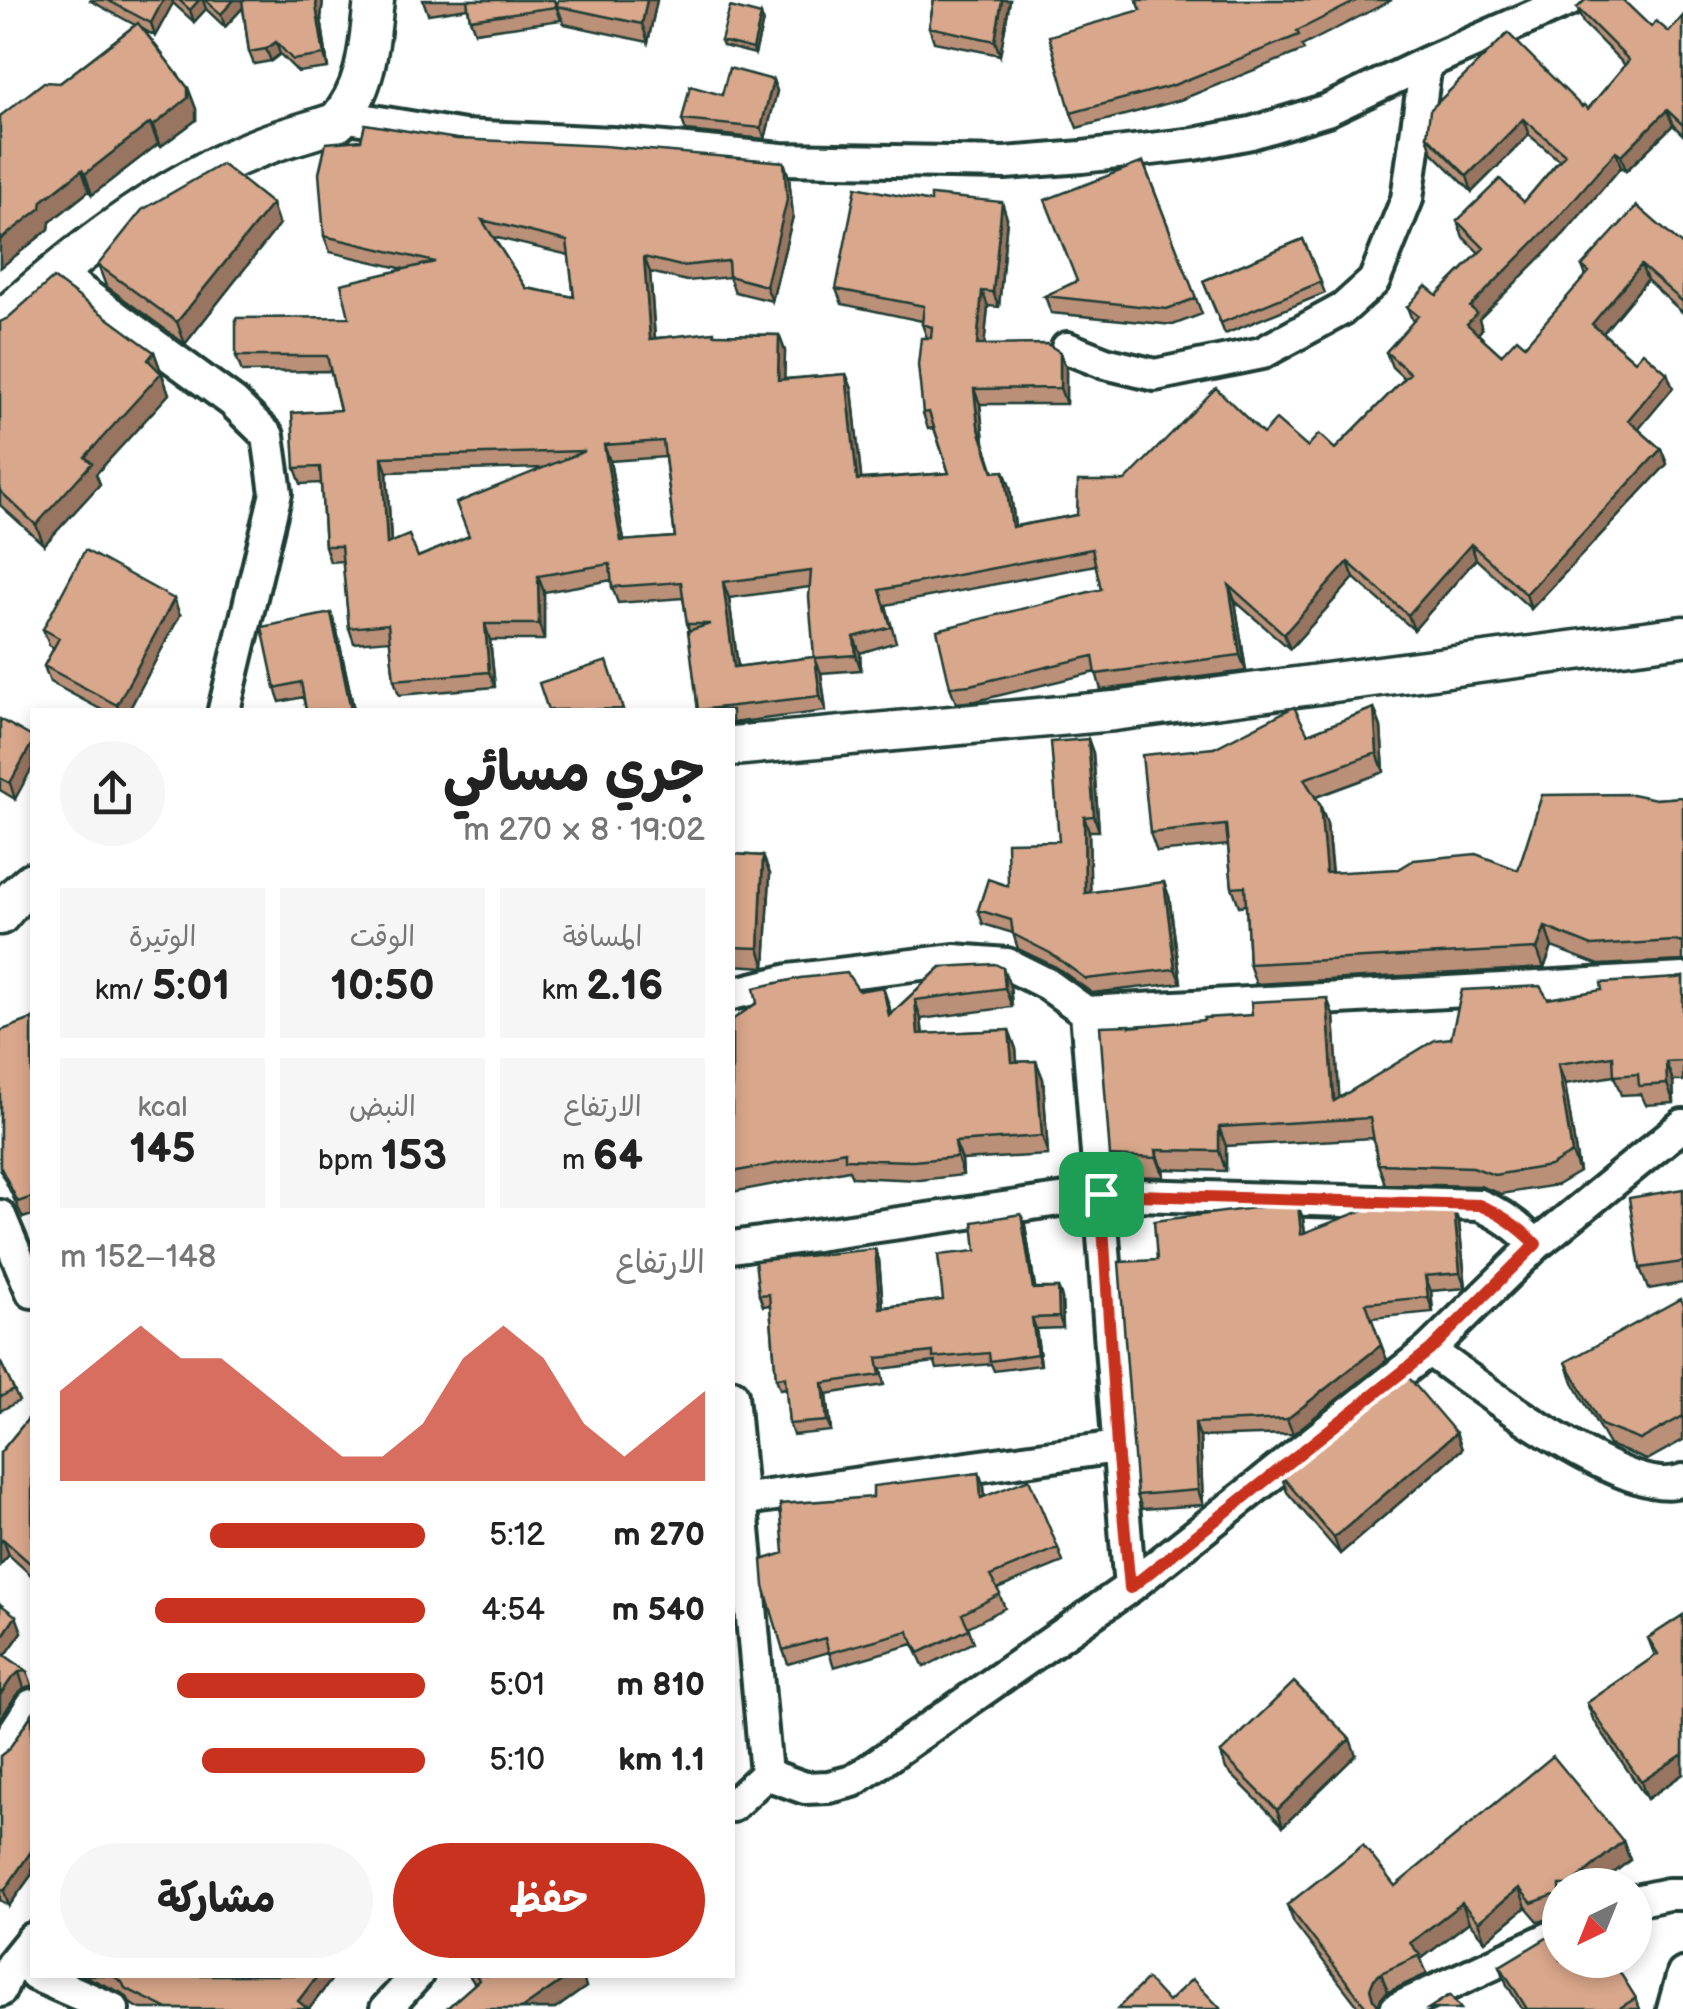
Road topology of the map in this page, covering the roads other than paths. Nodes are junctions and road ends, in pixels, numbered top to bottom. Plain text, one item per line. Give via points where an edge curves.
1 (374, 0) edge
2 (1564, 2) edge
3 (1426, 63) junction
4 (343, 116) junction
5 (58, 274) junction
6 (0, 322) edge
7 (1068, 348) dead end
8 (1683, 636) edge
9 (224, 708) edge
10 (735, 746) edge
11 (30, 884) edge
12 (0, 916) edge
13 (1683, 979) edge
14 (735, 993) edge
15 (1086, 1012) junction
16 (1683, 1125) edge
17 (1101, 1194) junction
18 (0, 1216) edge
19 (1536, 1244) junction
20 (735, 1247) edge
21 (30, 1287) edge
22 (1430, 1350) junction
23 (1117, 1447) junction
24 (735, 1474) edge
25 (1683, 1480) edge
26 (736, 1500) edge
27 (1130, 1588) junction
28 (30, 1709) edge
29 (0, 1754) edge
30 (766, 1774) junction
31 (735, 1803) edge
32 (1683, 1894) edge
33 (1652, 1897) edge
34 (1542, 1941) edge
35 (30, 1943) edge
36 (16, 1973) edge
37 (1683, 1974) edge
38 (414, 1978) edge
39 (112, 2009) edge
40 (386, 2009) edge
41 (1396, 2009) edge
42 (1673, 2009) edge

1 - 4 street via 368,59
2 - 3 street
3 - 4 street via 1327,110 1251,133 1005,163 781,158 464,136
3 - 7 street via 1407,199 1374,281 1343,309 1262,353 1156,374
4 - 5 street via 203,174 114,227
5 - 6 street
5 - 9 street via 233,402 268,436 276,493
8 - 10 street via 1114,711
11 - 12 street
13 - 15 street
14 - 15 street via 789,980 954,960 1006,964
15 - 17 street
16 - 19 street
17 - 19 street via 1479,1205
17 - 20 street
17 - 23 street
18 - 21 street
19 - 22 street
22 - 25 street via 1526,1421 1590,1457 1640,1478
22 - 27 street
23 - 26 street
23 - 27 street
24 - 26 street
26 - 30 street
27 - 30 street via 852,1781 805,1788
28 - 29 street
30 - 31 street
32 - 33 street
34 - 41 street
35 - 36 street
36 - 39 street
37 - 42 street
38 - 40 street

